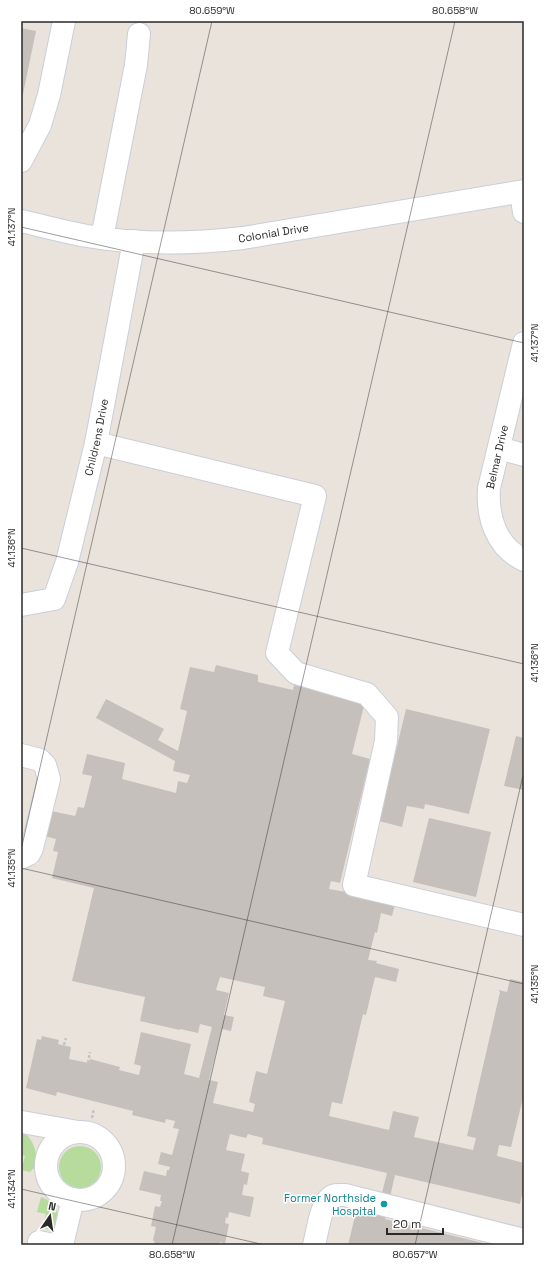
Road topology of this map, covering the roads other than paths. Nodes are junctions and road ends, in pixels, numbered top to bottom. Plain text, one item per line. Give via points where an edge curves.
1 (64, 21) edge
2 (139, 34) dead end
3 (21, 161) edge
4 (523, 198) edge
5 (21, 221) edge
6 (102, 238) junction
7 (134, 241) junction
8 (524, 343) edge
9 (96, 443) junction
10 (499, 448) junction
11 (524, 455) edge
12 (524, 560) edge
13 (21, 605) edge
14 (21, 755) edge
15 (21, 858) edge
16 (524, 925) edge
17 (21, 1122) edge
18 (85, 1125) junction
19 (48, 1154) junction
20 (74, 1199) junction
21 (524, 1240) edge
22 (62, 1245) edge
23 (314, 1245) edge

1 - 3 street via 49,95 40,125
2 - 6 street via 136,65
4 - 7 street, Colonial Drive via 243,238 206,242
5 - 6 street, Colonial Drive
6 - 7 street, Colonial Drive
7 - 9 street, Childrens Drive
8 - 10 street, Belmar Drive
9 - 13 street, Childrens Drive via 67,562 54,599
9 - 16 street via 314,496 277,653 296,673 368,694 387,717 386,741 354,885
10 - 11 street
10 - 12 street, Belmar Drive via 489,488 491,520 507,548
14 - 15 street via 40,760 45,765 49,779 32,848 29,854
17 - 18 street
17 - 19 street via 35,1129 46,1141
18 - 19 street via 60,1139
18 - 20 street via 89,1133 100,1138 108,1146 114,1168 112,1180 106,1189 85,1200
19 - 20 street via 42,1180 63,1195
20 - 22 street
21 - 23 street via 345,1195 336,1195 324,1204

